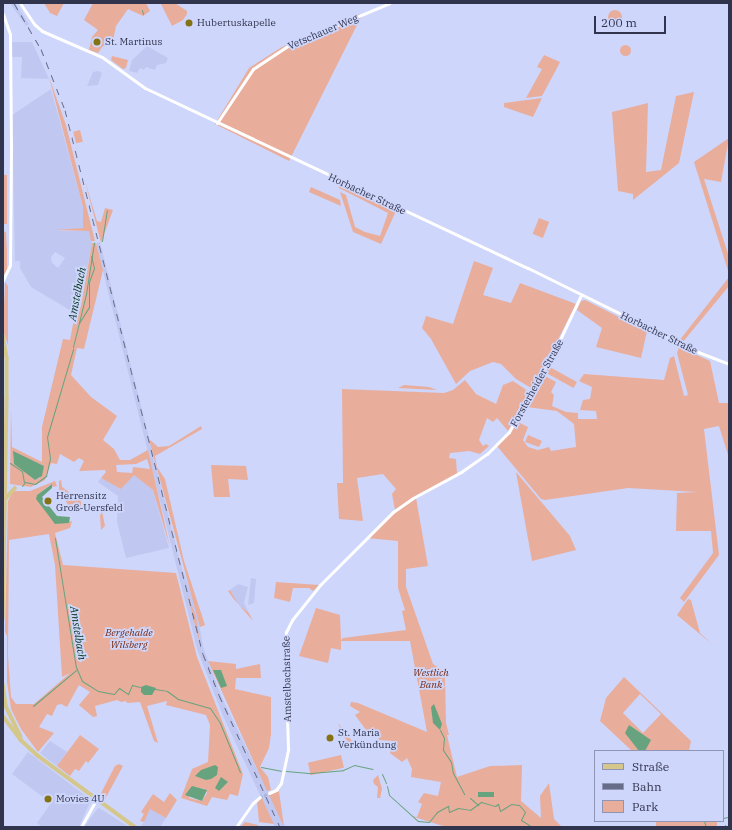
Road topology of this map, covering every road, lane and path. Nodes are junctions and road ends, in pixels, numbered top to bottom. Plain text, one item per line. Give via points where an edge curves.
1 (20, 3) edge
2 (390, 3) edge
3 (3, 14) edge
4 (217, 123) junction
5 (3, 280) edge
6 (581, 295) junction
7 (3, 335) edge
8 (729, 364) edge
9 (15, 488) dead end
10 (5, 501) junction
11 (361, 543) joint
12 (3, 618) edge
13 (3, 684) edge
14 (4, 705) edge
15 (3, 716) edge
16 (29, 747) junction
17 (269, 793) tunnel mouth
18 (260, 797) tunnel mouth
19 (96, 800) junction
20 (81, 827) edge
21 (135, 827) edge
22 (236, 827) edge

1 - 4 main road, Horbacher Straße via 34,24 45,33 102,57 139,85
2 - 4 main road, Vetschauer Weg via 289,46 253,69
3 - 5 main road via 10,34 11,150 10,265
4 - 6 main road, Horbacher Straße
6 - 8 main road, Horbacher Straße via 698,352
6 - 11 main road, Forsterheider Straße via 556,348 509,432 487,454 468,468 393,512
7 - 10 main road via 7,363
9 - 10 main road
10 - 12 main road
11 - 17 main road, Amstelbachstraße via 320,585 287,629 285,649 288,749 279,787
13 - 14 main road
14 - 16 main road via 13,726
15 - 16 main road
16 - 19 main road
18 - 22 main road
19 - 20 main road
19 - 21 main road

